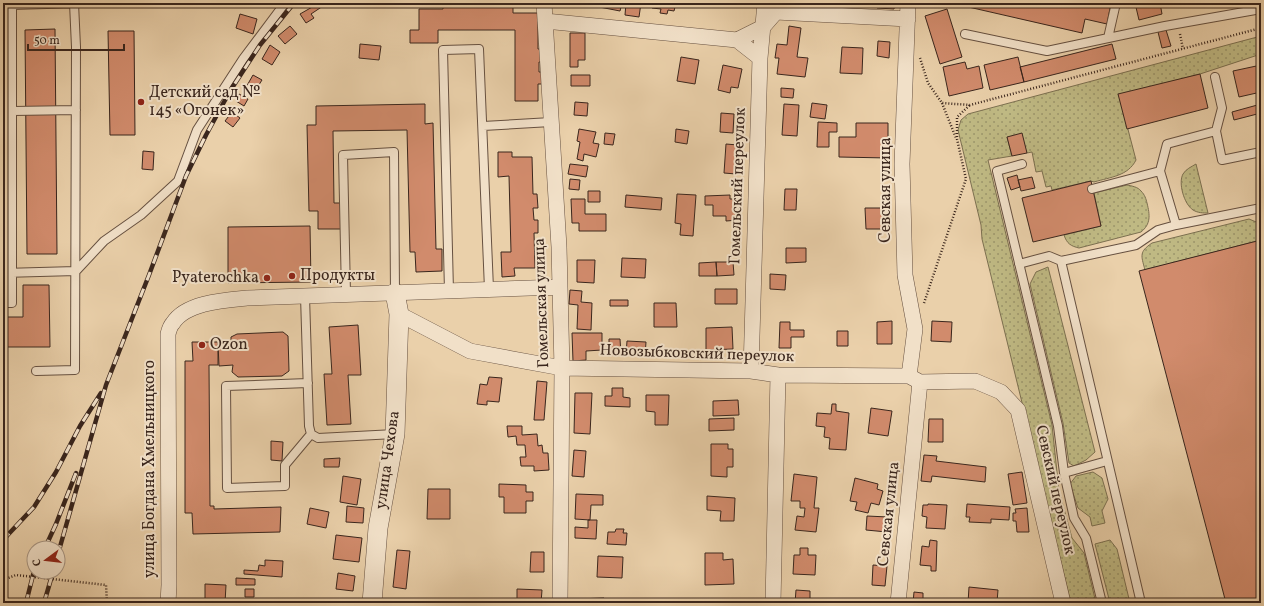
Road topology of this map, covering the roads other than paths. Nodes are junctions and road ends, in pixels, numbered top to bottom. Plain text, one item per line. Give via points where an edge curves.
1 (4, 3) edge
2 (74, 3) edge
3 (81, 3) edge
4 (281, 3) edge
5 (544, 3) edge
6 (765, 3) edge
7 (908, 3) edge
8 (1116, 3) edge
9 (12, 5) junction
10 (1261, 9) edge
11 (908, 19) junction
12 (545, 21) junction
13 (763, 27) junction
14 (965, 34) dead end
15 (1108, 38) junction
16 (737, 40) junction
17 (760, 58) junction
18 (1214, 78) dead end
19 (3, 98) edge
20 (12, 98) junction
21 (76, 110) junction
22 (13, 111) junction
23 (551, 122) junction
24 (483, 126) junction
25 (1216, 131) junction
26 (1261, 152) edge
27 (1022, 164) dead end
28 (1160, 171) junction
29 (3, 174) edge
30 (12, 174) junction
31 (1092, 189) dead end
32 (1261, 208) edge
33 (3, 217) edge
34 (12, 217) junction
35 (1176, 225) junction
36 (1061, 261) junction
37 (1019, 264) junction
38 (76, 271) junction
39 (3, 273) edge
40 (12, 273) junction
41 (560, 287) junction
42 (489, 289) junction
43 (449, 291) junction
44 (395, 293) junction
45 (346, 294) junction
46 (305, 296) junction
47 (3, 303) edge
48 (399, 314) junction
49 (562, 368) junction
50 (36, 371) dead end
51 (751, 371) junction
52 (778, 376) junction
53 (915, 379) junction
54 (308, 383) junction
55 (1001, 392) joint
56 (311, 434) junction
57 (395, 434) junction
58 (1107, 461) junction
59 (1064, 473) junction
60 (168, 603) edge
61 (372, 603) edge
62 (560, 603) edge
63 (773, 603) edge
64 (898, 603) edge
65 (1063, 603) edge
66 (1102, 603) edge
67 (1141, 603) edge

1 - 9 lane
2 - 3 lane
2 - 9 lane
2 - 21 lane
4 - 38 lane via 197,130 178,181 141,215 104,241
5 - 12 street, Гомельская улица
6 - 13 street, Гомельский переулок
7 - 11 street, Севская улица
8 - 15 lane
9 - 20 lane
10 - 15 lane
11 - 13 street via 776,12
11 - 53 street, Севская улица via 902,164 905,275 915,329
12 - 16 street
12 - 23 street, Гомельская улица
13 - 16 street
13 - 17 street, Гомельский переулок
14 - 15 lane via 1047,51
16 - 17 street
17 - 51 street, Гомельский переулок
18 - 25 lane via 1222,108
19 - 20 lane
20 - 22 lane
21 - 22 lane
21 - 38 lane
22 - 30 lane
23 - 24 lane
23 - 41 street, Гомельская улица
24 - 42 lane
24 - 43 lane via 479,49 443,50
25 - 26 lane via 1222,160
25 - 28 lane via 1167,144
27 - 37 lane via 997,171
28 - 31 lane
28 - 35 lane
29 - 30 lane
30 - 34 lane
32 - 35 lane
33 - 34 lane
34 - 40 lane
35 - 36 lane via 1158,230 1136,245
36 - 37 lane via 1049,256
36 - 58 lane
37 - 59 lane via 1058,426
38 - 40 lane
38 - 50 lane via 75,370
39 - 40 lane
40 - 47 lane via 12,303
41 - 42 street
41 - 49 street, Гомельская улица
42 - 43 street
43 - 44 street
44 - 45 street
44 - 45 lane via 394,152 343,155
44 - 48 street, улица Чехова
45 - 46 street
46 - 54 lane
46 - 60 street, улица Богдана Хмельницкого via 213,302 178,316 168,334
48 - 49 street, Новозыбковский переулок via 470,350
48 - 57 street, улица Чехова
49 - 51 street, Новозыбковский переулок
49 - 62 street, Гомельская улица
51 - 52 street, Новозыбковский переулок
52 - 53 street, Новозыбковский переулок
52 - 63 street
53 - 55 street, Новозыбковский переулок via 976,381
53 - 64 street, Севская улица
54 - 56 lane
54 - 56 lane via 226,386 226,488 285,486 285,464
55 - 65 street, Севский переулок via 1018,410
56 - 57 lane via 318,438
57 - 61 street, улица Чехова via 378,528
58 - 59 lane
58 - 67 lane
59 - 66 lane via 1074,518 1086,538

